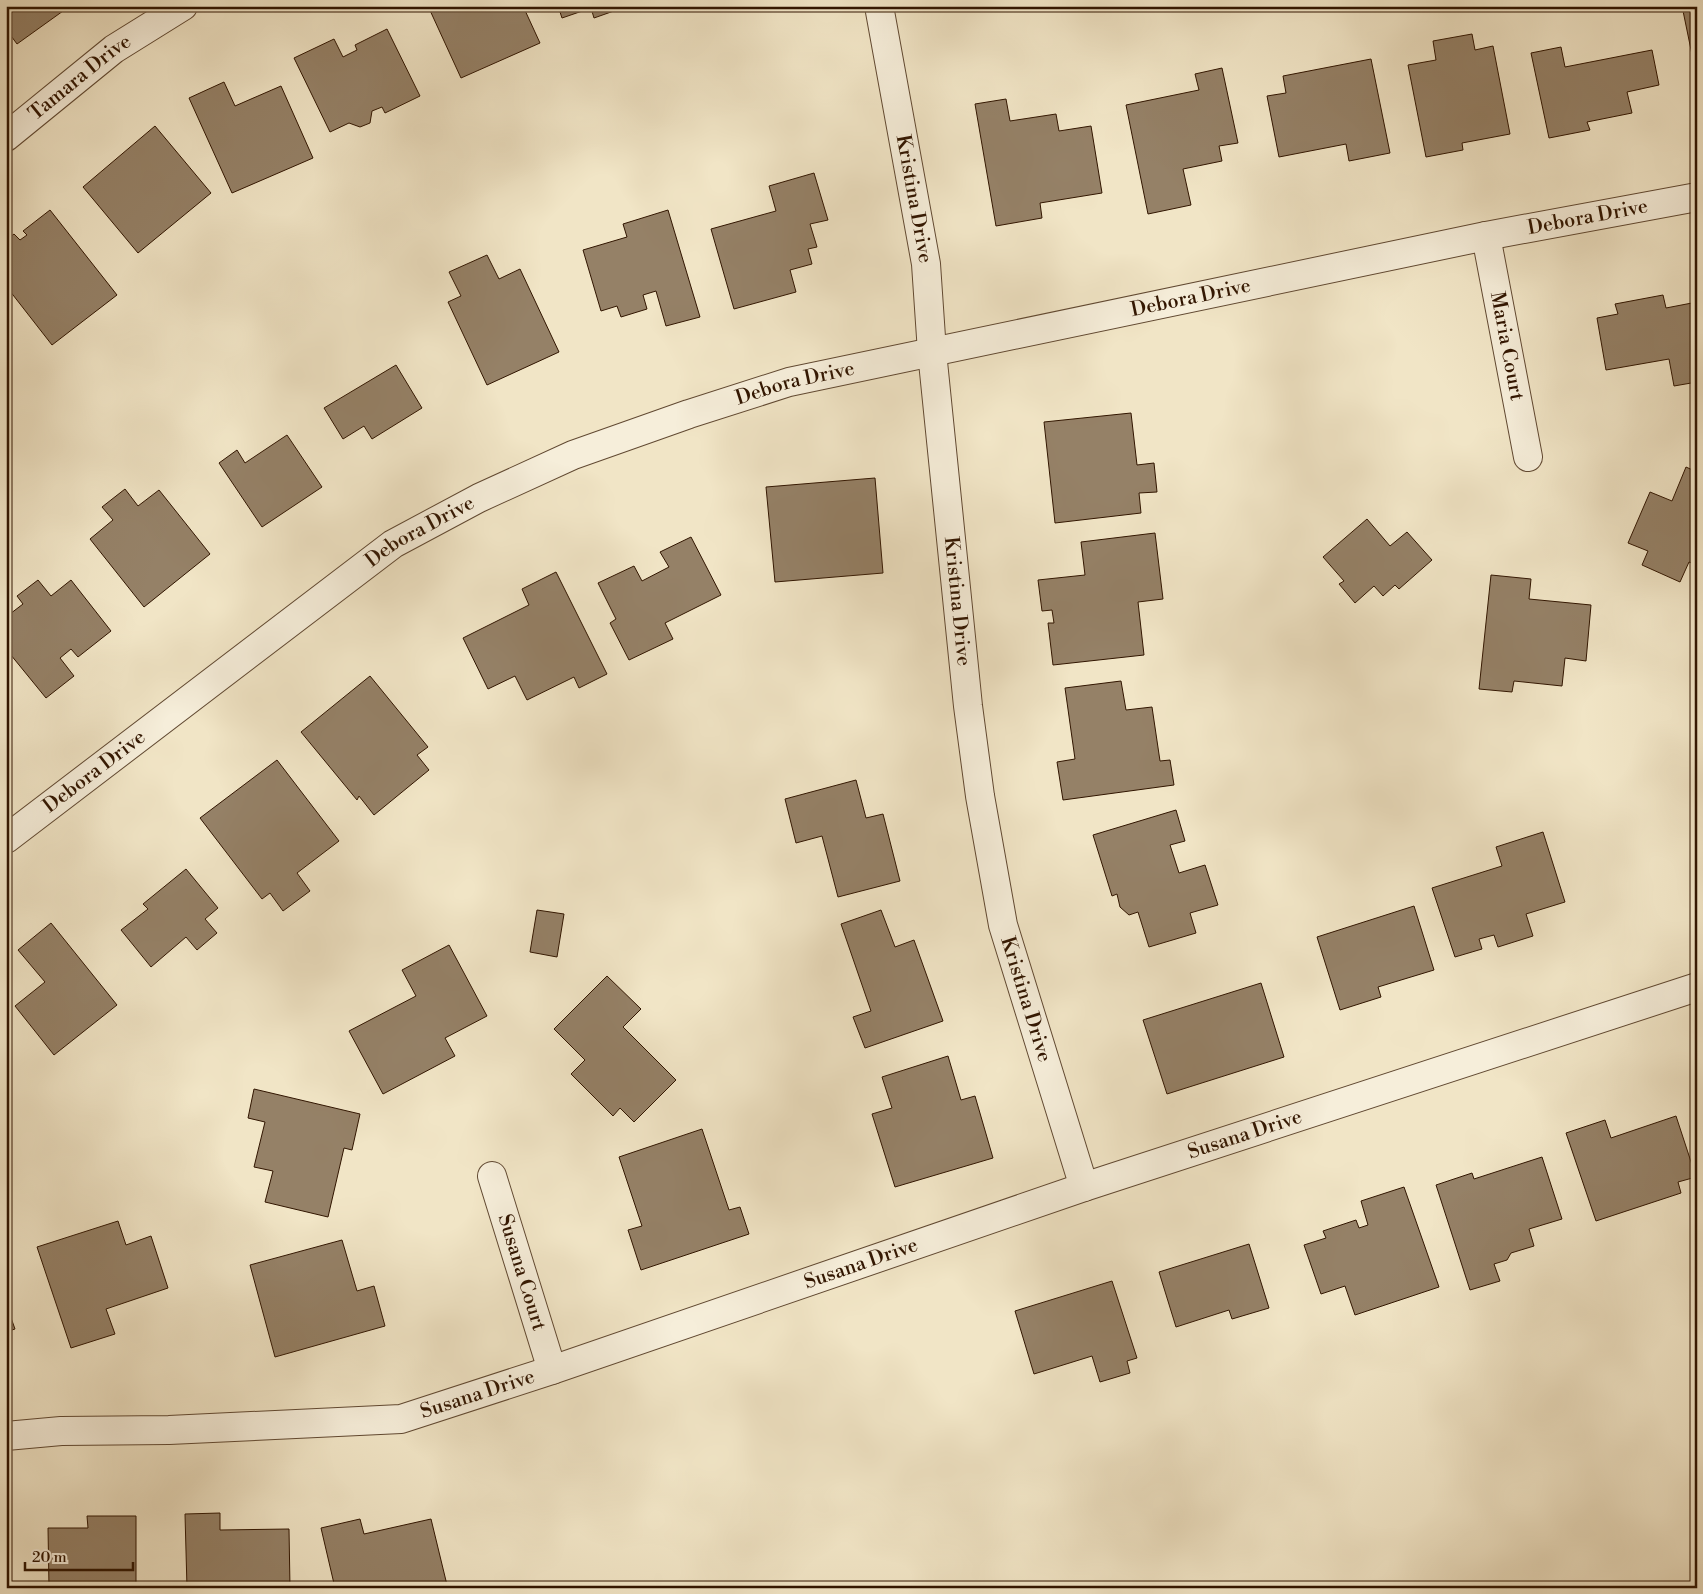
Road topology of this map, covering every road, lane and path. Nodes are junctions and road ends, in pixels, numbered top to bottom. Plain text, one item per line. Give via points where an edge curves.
1 (183, 6) edge
2 (879, 6) edge
3 (6, 137) edge
4 (1697, 197) edge
5 (1486, 236) junction
6 (932, 352) junction
7 (1528, 457) dead end
8 (6, 839) edge
9 (1697, 987) edge
10 (492, 1176) dead end
11 (1084, 1187) junction
12 (552, 1370) junction
13 (6, 1436) edge

1 - 3 street, Tamara Drive via 114,49
2 - 6 street, Kristina Drive via 926,264
4 - 5 street, Debora Drive
5 - 6 street, Debora Drive
5 - 7 street, Maria Court
6 - 8 street, Debora Drive via 789,382 688,414 573,455 479,498 393,544
6 - 11 street, Kristina Drive via 968,706 1003,925
9 - 11 street, Susana Drive
10 - 12 street, Susana Court
11 - 12 street, Susana Drive
12 - 13 street, Susana Drive via 401,1419 169,1430 61,1431

